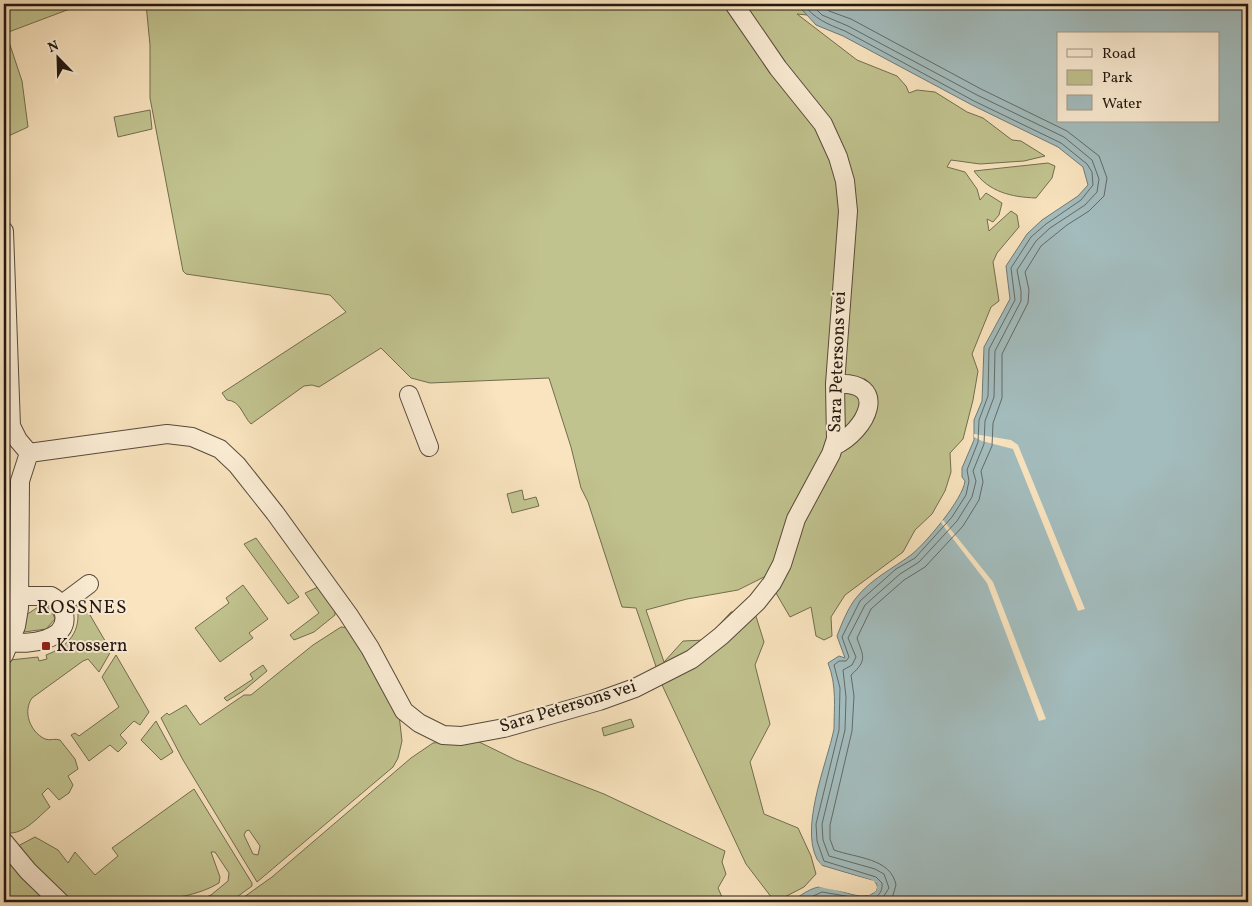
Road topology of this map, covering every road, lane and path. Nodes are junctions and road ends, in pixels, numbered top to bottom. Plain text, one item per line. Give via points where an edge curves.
1 (734, 4) edge
2 (4, 231) edge
3 (835, 384) junction
4 (410, 395) dead end
5 (834, 446) junction
6 (429, 447) dead end
7 (29, 454) junction
8 (89, 584) dead end
9 (21, 596) junction
10 (61, 605) junction
11 (7, 648) edge
12 (4, 842) edge
13 (60, 902) edge

1 - 3 street, Sara Petersons vei via 778,68 823,124 845,181 848,211
2 - 7 street via 11,426
3 - 5 street, Sara Petersons vei
3 - 5 street via 858,386 865,391 869,402 863,424
4 - 6 street
5 - 7 street, Sara Petersons vei via 796,519 782,564 772,583 757,602 702,652 636,688 599,701 504,728 452,736 434,731 404,711 348,614 275,513 220,449 192,437 167,434
7 - 9 street via 20,481
8 - 10 street
9 - 10 street via 51,596
9 - 11 street via 16,626
10 - 11 street via 65,619 55,635
12 - 13 street

